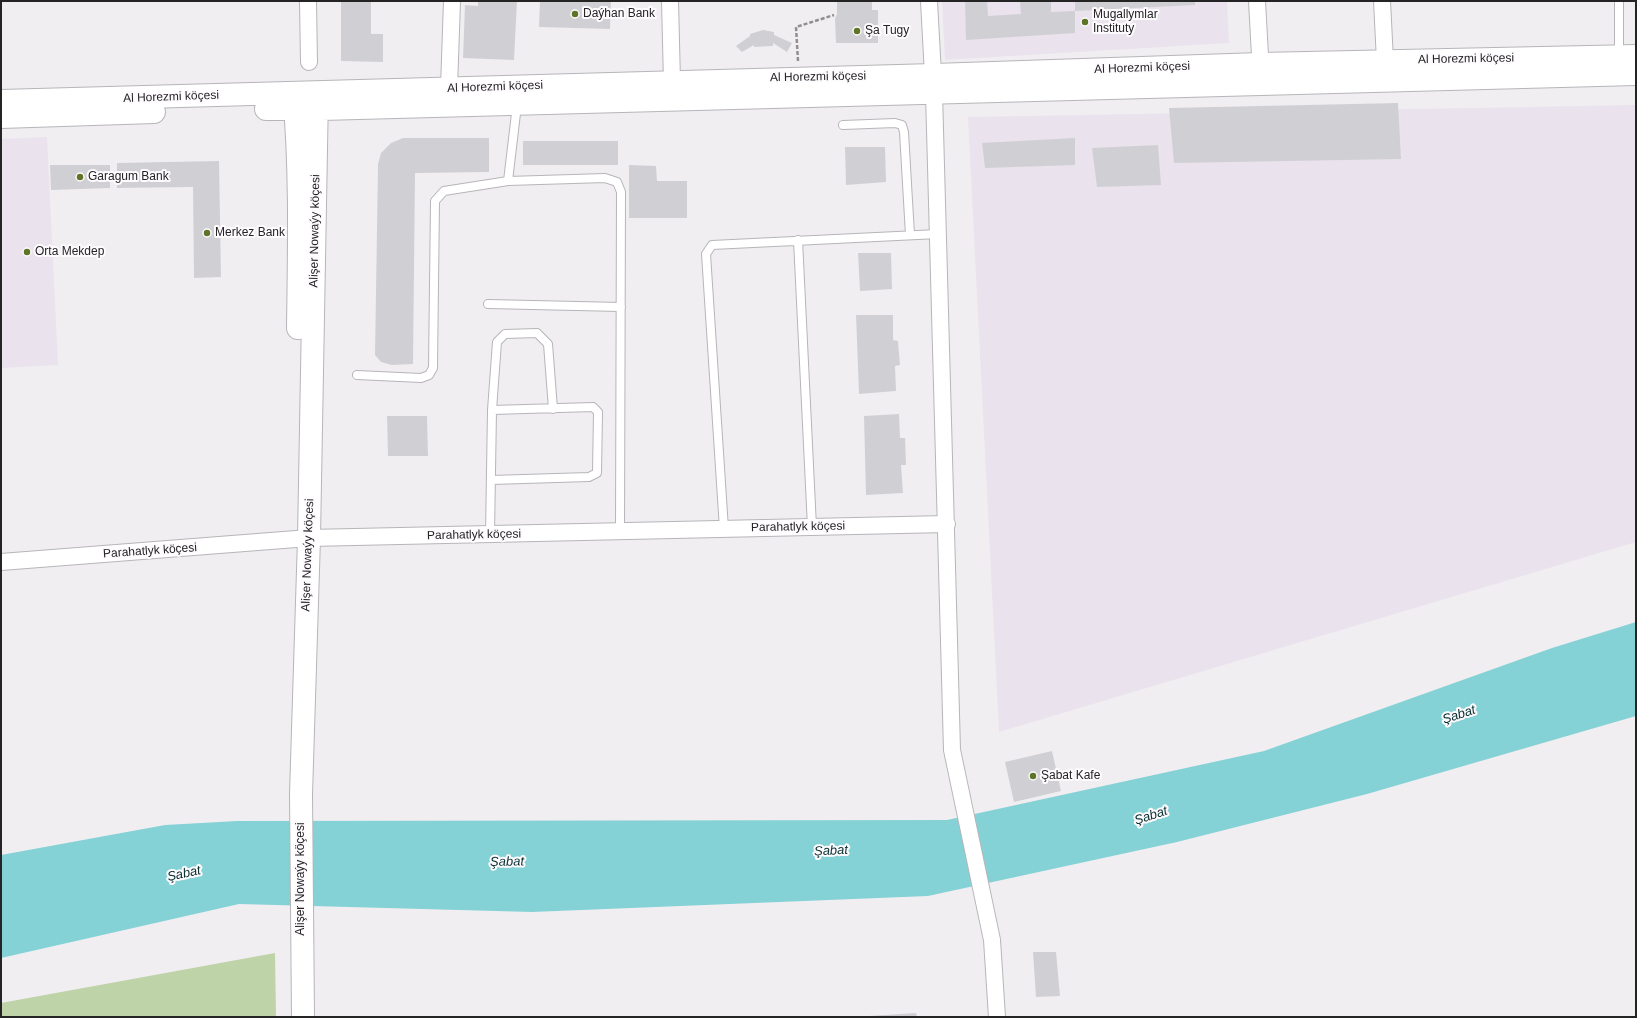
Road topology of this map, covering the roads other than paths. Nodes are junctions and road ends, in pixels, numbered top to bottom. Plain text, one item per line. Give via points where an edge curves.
1 (308, 1) edge
2 (452, 1) edge
3 (670, 1) edge
4 (929, 1) edge
5 (1257, 1) edge
6 (1382, 1) edge
7 (1619, 1) edge
8 (1627, 56) edge
9 (1385, 61) junction
10 (309, 62) dead end
11 (1261, 74) junction
12 (1636, 74) edge
13 (672, 82) junction
14 (934, 84) junction
15 (449, 88) junction
16 (1, 101) edge
17 (306, 101) junction
18 (517, 104) junction
19 (1, 117) edge
20 (843, 125) dead end
21 (508, 182) junction
22 (938, 234) junction
23 (910, 235) junction
24 (798, 240) junction
25 (488, 304) dead end
26 (621, 307) junction
27 (357, 375) dead end
28 (553, 409) junction
29 (492, 410) junction
30 (491, 480) junction
31 (947, 524) junction
32 (812, 527) junction
33 (724, 529) junction
34 (620, 532) junction
35 (490, 534) junction
36 (303, 539) junction
37 (1, 562) edge
38 (296, 927) junction
39 (293, 1017) edge
40 (303, 1017) edge
41 (997, 1017) edge

1 - 10 street
2 - 15 street
3 - 13 street
4 - 14 street
5 - 11 street
6 - 9 street
7 - 8 lane
8 - 9 street, Al Horezmi köçesi
9 - 11 street, Al Horezmi köçesi
11 - 12 street, Al Horezmi köçesi
11 - 14 street, Al Horezmi köçesi
13 - 14 street, Al Horezmi köçesi
13 - 15 street, Al Horezmi köçesi
14 - 18 street, Al Horezmi köçesi
14 - 22 street
15 - 17 street, Al Horezmi köçesi
16 - 17 street, Al Horezmi köçesi
17 - 18 street, Al Horezmi köçesi
17 - 19 street, Al Horezmi köçesi
17 - 36 street, Alişer Nowaýy köçesi via 299,237
18 - 21 lane
20 - 23 lane via 902,125
21 - 26 lane via 605,178 617,182 621,192
21 - 27 lane via 444,191 435,201 433,368 429,375 420,378
22 - 23 lane
22 - 31 street
23 - 24 lane
24 - 32 lane
24 - 33 lane via 712,245 706,254
25 - 26 lane
26 - 34 lane
28 - 29 lane
28 - 29 lane via 548,344 537,333 504,334 497,342
28 - 30 lane via 593,407 598,412 597,473 589,477
29 - 30 lane
30 - 35 lane
31 - 32 street, Parahatlyk köçesi
31 - 41 street via 952,750 992,940
32 - 33 street, Parahatlyk köçesi
33 - 34 street, Parahatlyk köçesi
34 - 35 street, Parahatlyk köçesi
35 - 36 street, Parahatlyk köçesi
36 - 37 street, Parahatlyk köçesi
36 - 38 street, Alişer Nowaýy köçesi via 296,794
38 - 39 street, Alişer Nowaýy köçesi
38 - 40 street, Alişer Nowaýy köçesi

